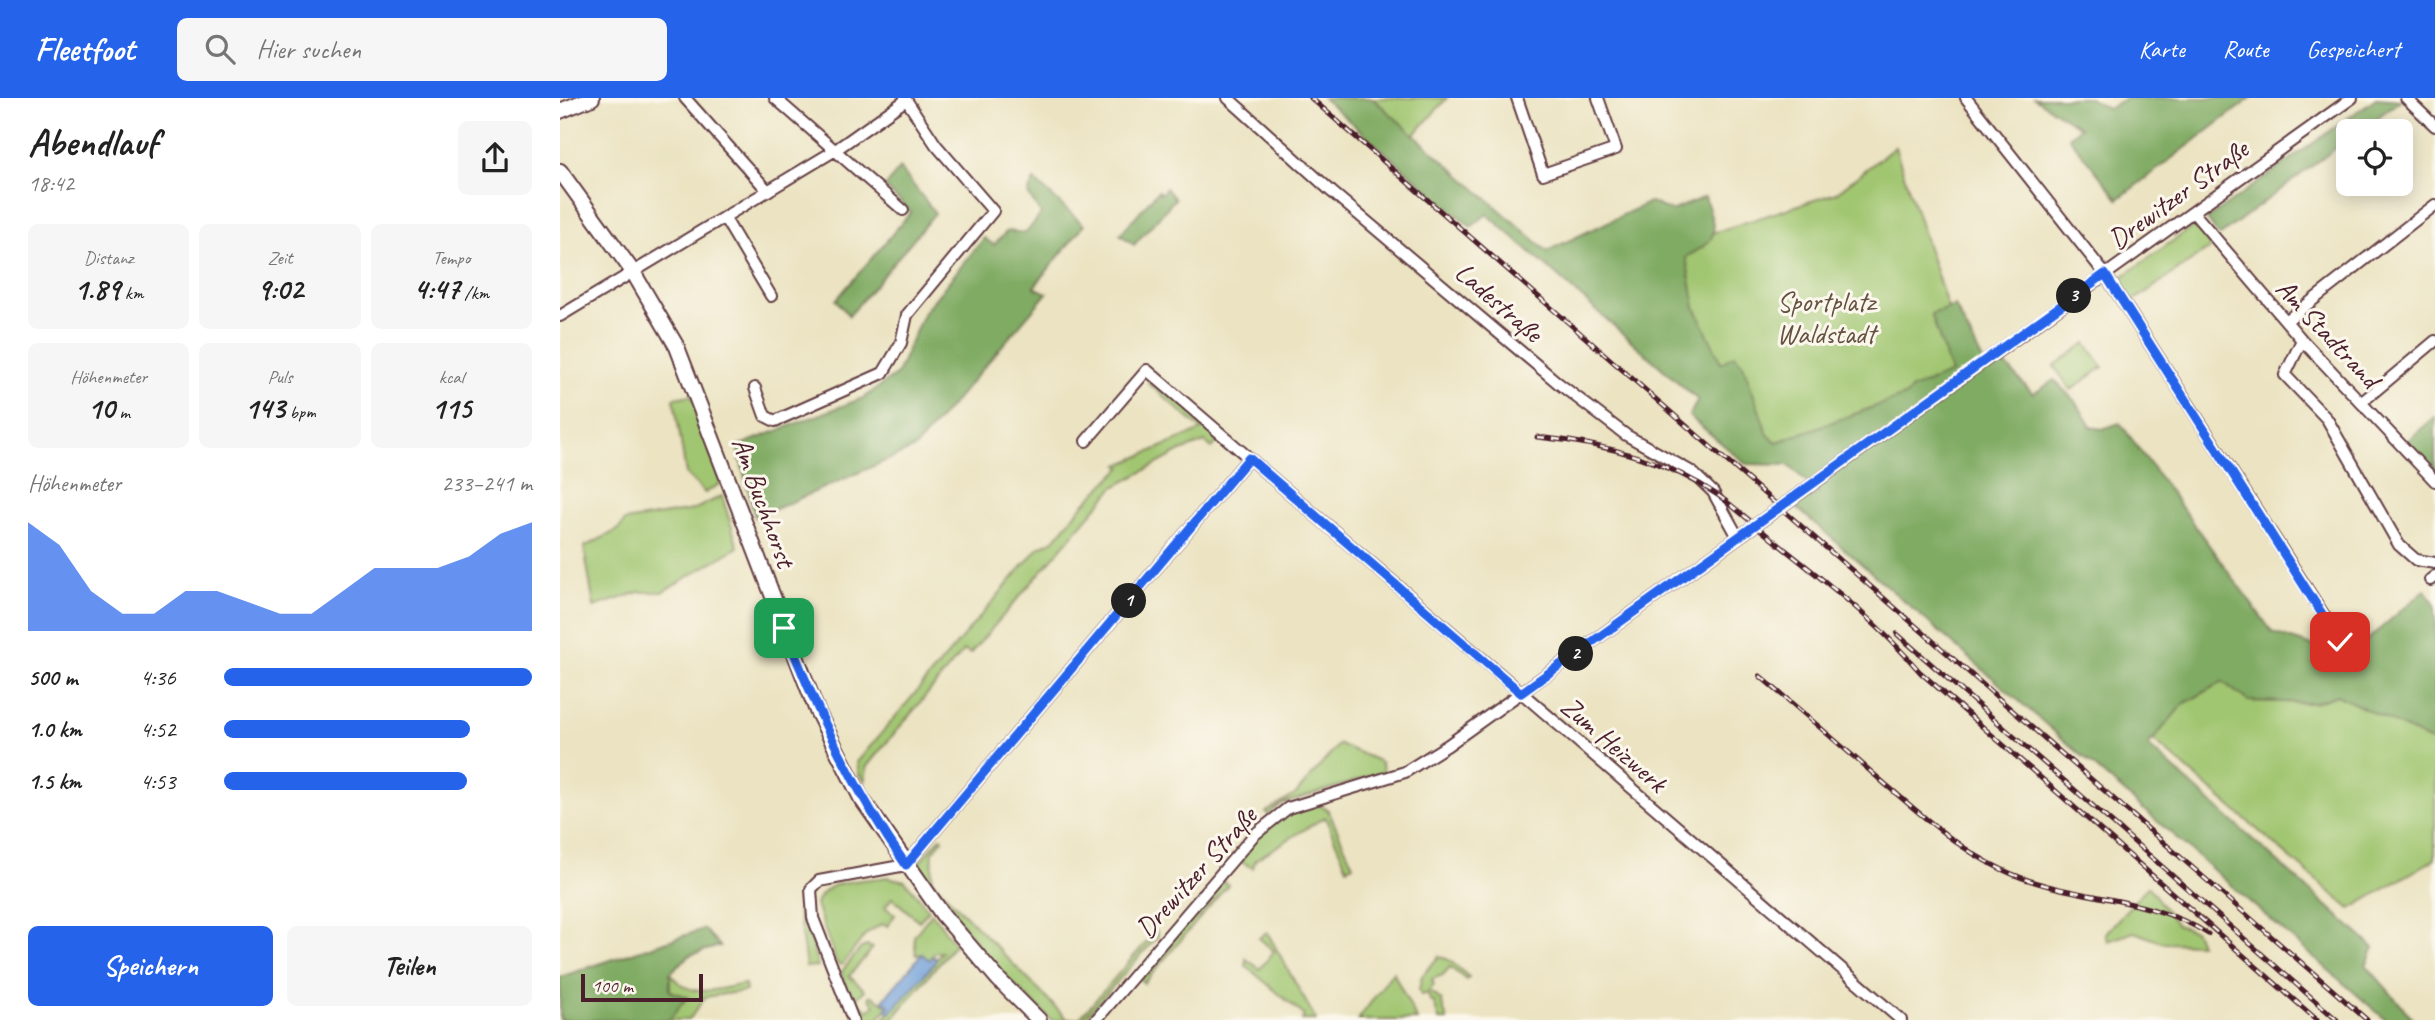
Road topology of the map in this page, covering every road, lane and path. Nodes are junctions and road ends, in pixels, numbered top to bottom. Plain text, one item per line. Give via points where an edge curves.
1 (592, 98) edge
2 (685, 98) edge
3 (775, 98) edge
4 (1228, 98) edge
5 (1517, 98) edge
6 (1598, 98) edge
7 (1966, 98) edge
8 (2352, 98) edge
9 (2406, 98) edge
10 (905, 99) edge
11 (560, 110) edge
12 (2435, 126) edge
13 (834, 151) junction
14 (560, 171) edge
15 (768, 191) junction
16 (2435, 205) edge
17 (903, 210) dead end
18 (2193, 212) junction
19 (724, 218) junction
20 (633, 272) junction
21 (2105, 274) junction
22 (771, 296) dead end
23 (560, 316) edge
24 (2286, 321) junction
25 (2302, 340) junction
26 (2435, 341) edge
27 (755, 388) dead end
28 (2362, 402) junction
29 (1086, 441) dead end
30 (1249, 458) junction
31 (2435, 481) edge
32 (1738, 537) junction
33 (2435, 563) edge
34 (2331, 626) dead end
35 (1521, 693) junction
36 (906, 865) junction
37 (853, 1020) edge
38 (1039, 1020) edge
39 (1096, 1020) edge
40 (1901, 1020) edge

1 - 11 main road
2 - 15 street
3 - 13 street
4 - 32 street, Ladestraße via 1558,383 1626,435 1692,472 1713,492
5 - 6 street via 1543,174 1616,149
7 - 21 street
8 - 18 street, Drewitzer Straße
9 - 12 street
10 - 13 street
10 - 27 street via 936,145 992,211 907,315 901,343 883,373 775,421 765,416
13 - 15 street
13 - 17 street
14 - 20 main road, Am Buchhorst
15 - 19 street
16 - 24 street
18 - 21 street, Drewitzer Straße
18 - 24 street, Am Stadtrand
19 - 20 street
19 - 22 street
20 - 23 street
20 - 36 main road, Am Buchhorst via 677,347 817,711 861,798
21 - 32 street, Drewitzer Straße
21 - 34 street
24 - 25 street, Am Stadtrand
25 - 28 street, Am Stadtrand
25 - 33 street via 2285,376 2326,419 2399,545 2416,560
26 - 28 street
28 - 31 street, Am Stadtrand
29 - 30 street, Zum Heizwerk via 1147,370
30 - 35 street, Zum Heizwerk
30 - 36 street
32 - 35 street, Drewitzer Straße
35 - 39 street, Drewitzer Straße via 1405,772 1288,808 1254,835
35 - 40 street, Zum Heizwerk
36 - 37 street via 818,881 811,889 813,918
36 - 38 main road, Am Buchhorst via 998,979

